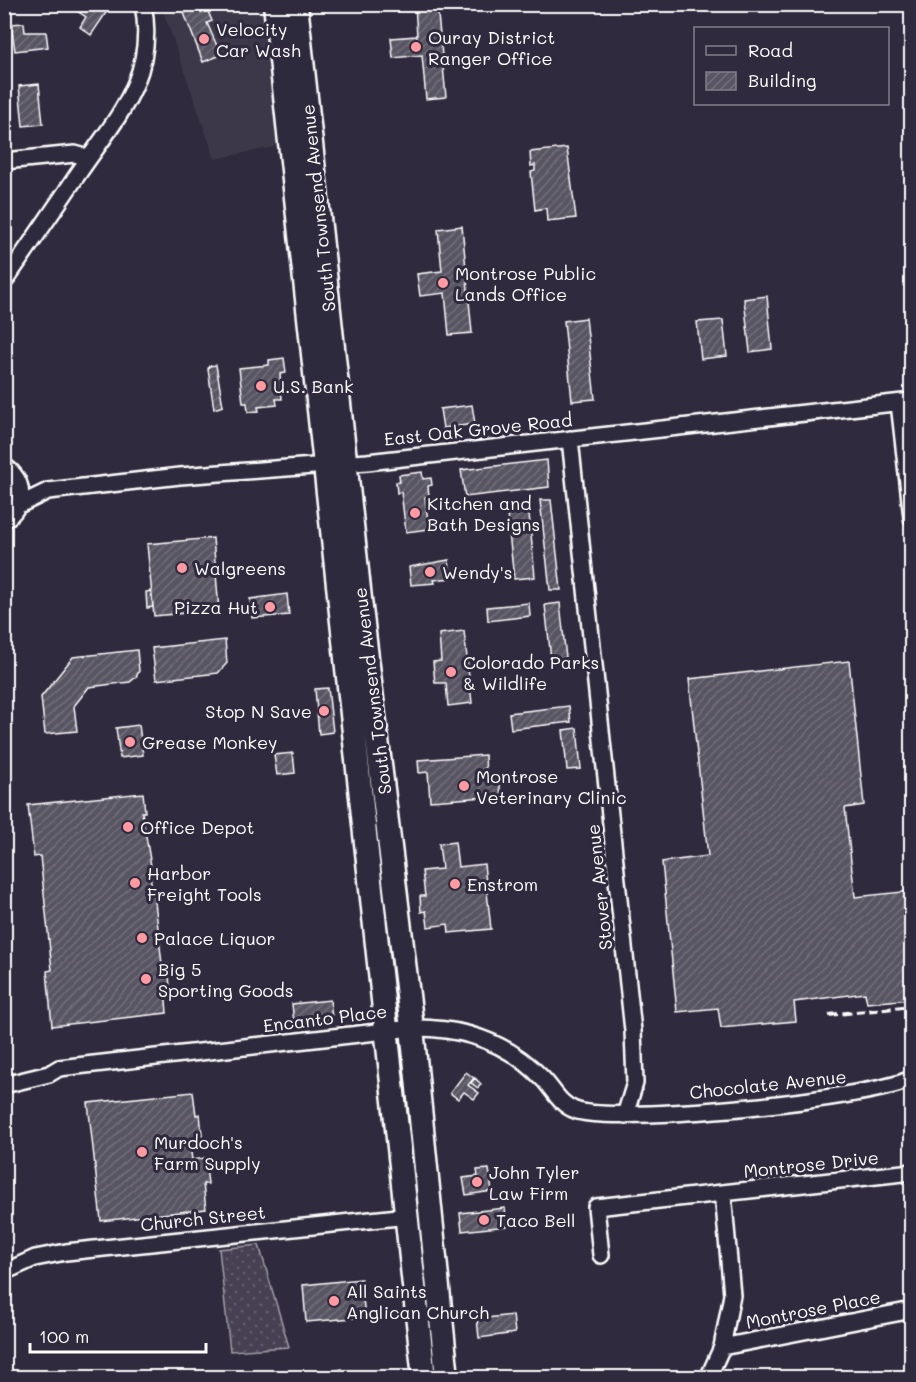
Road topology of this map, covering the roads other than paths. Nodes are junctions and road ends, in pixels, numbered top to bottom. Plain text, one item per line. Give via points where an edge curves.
1 (143, 4) edge
2 (275, 4) edge
3 (296, 4) edge
4 (89, 158) junction
5 (4, 161) edge
6 (4, 282) edge
7 (905, 402) edge
8 (570, 439) junction
9 (335, 463) junction
10 (4, 466) edge
11 (18, 479) junction
12 (48, 491) junction
13 (19, 505) junction
14 (912, 518) edge
15 (4, 520) edge
16 (412, 1028) junction
17 (386, 1031) junction
18 (912, 1078) edge
19 (4, 1085) edge
20 (625, 1115) junction
21 (912, 1172) edge
22 (723, 1193) junction
23 (408, 1216) junction
24 (601, 1255) dead end
25 (4, 1272) edge
26 (912, 1310) edge
27 (722, 1347) junction
28 (424, 1377) edge
29 (447, 1377) edge
30 (708, 1377) edge

1 - 4 street via 146,37 136,85 117,122
2 - 9 highway, South Townsend Avenue
3 - 9 highway, South Townsend Avenue
4 - 5 street via 75,154
4 - 6 street
7 - 8 street, East Oak Grove Road
7 - 14 street
8 - 9 street, East Oak Grove Road
8 - 20 street, Stover Avenue via 633,1031 635,1083
9 - 12 street, East Oak Grove Road
9 - 16 highway, South Townsend Avenue
9 - 17 highway, South Townsend Avenue
10 - 11 street
11 - 12 street, East Oak Grove Road
11 - 13 street
12 - 13 street, East Oak Grove Road
13 - 15 street, East Oak Grove Road
16 - 17 street, Encanto Place
16 - 20 street, Encanto Place via 447,1028 492,1041 522,1059 571,1109
16 - 29 highway, South Townsend Avenue
17 - 19 street, Encanto Place via 59,1068
17 - 23 highway, South Townsend Avenue
18 - 20 street, Chocolate Avenue via 851,1095 650,1116
21 - 22 street, Montrose Drive
22 - 24 street via 596,1207
22 - 27 street, Montrose Drive via 732,1294
23 - 25 street, Church Street via 66,1252 35,1258
23 - 28 highway, South Townsend Avenue
26 - 27 street, Montrose Place
27 - 30 street, Montrose Drive

